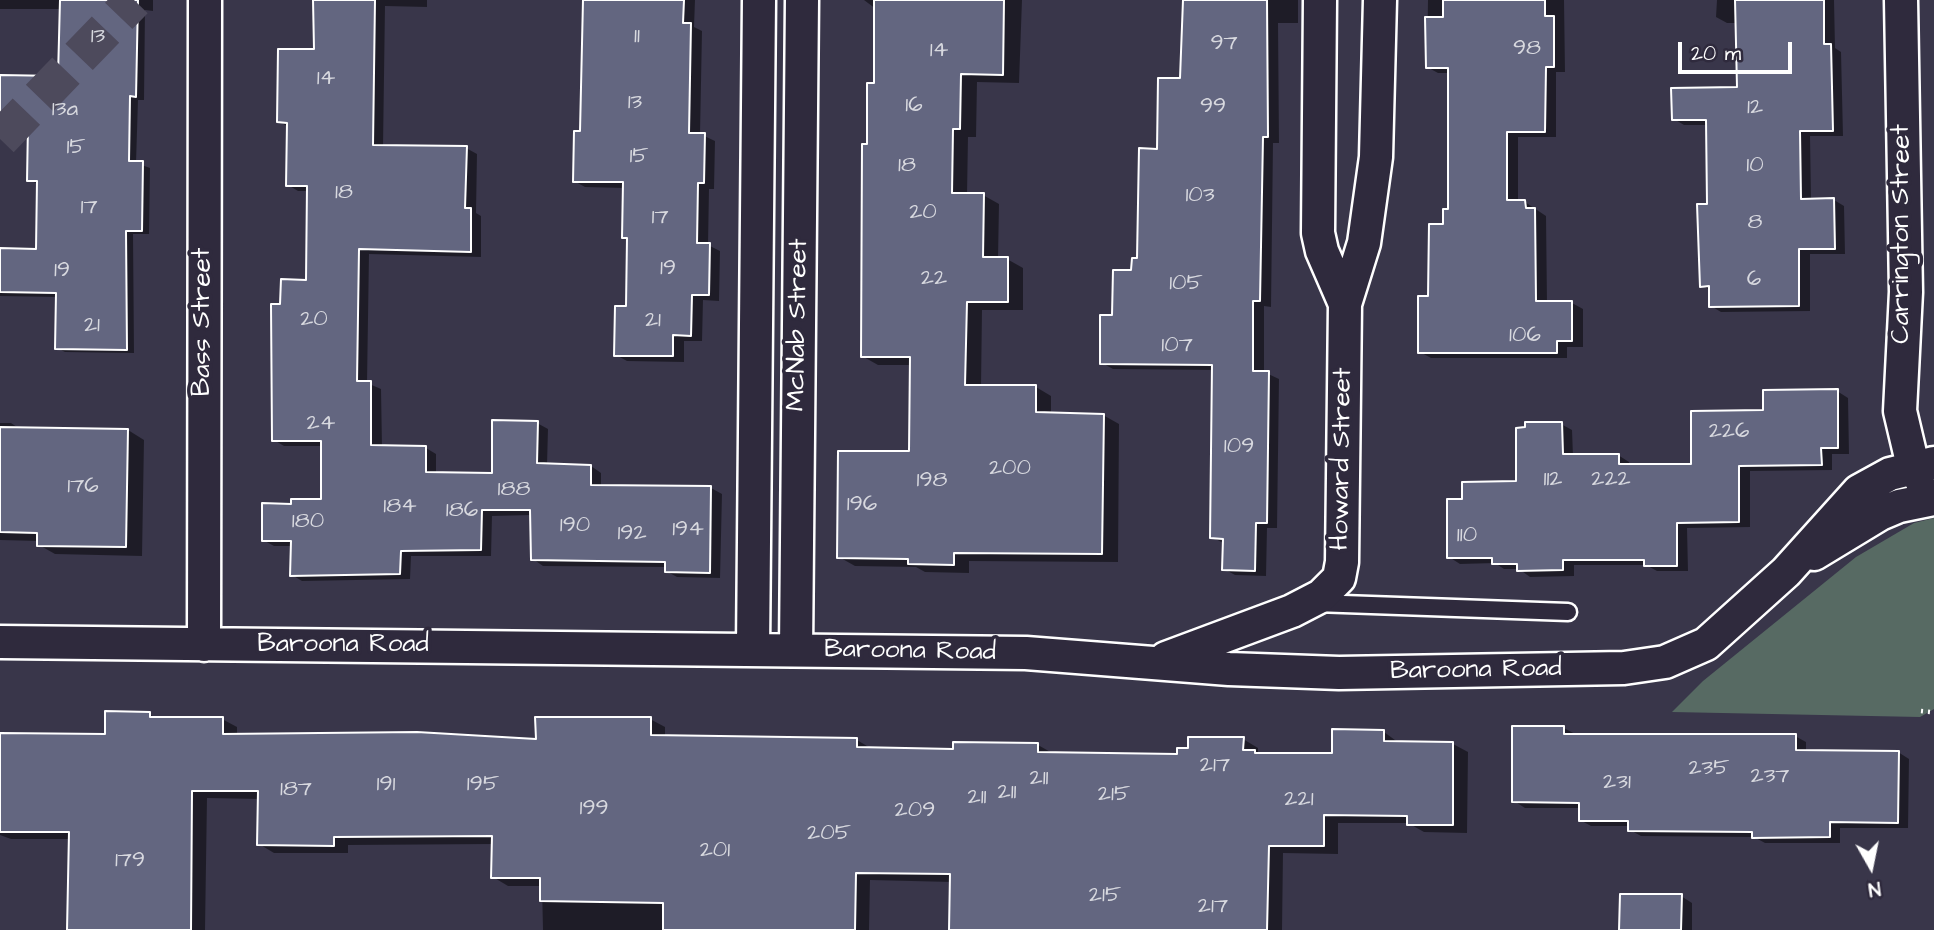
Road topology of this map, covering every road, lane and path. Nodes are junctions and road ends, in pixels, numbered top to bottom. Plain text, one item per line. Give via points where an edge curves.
1 (205, 0) edge
2 (759, 0) edge
3 (802, 0) edge
4 (1320, 0) edge
5 (1380, 0) edge
6 (1902, 0) edge
7 (1345, 304) junction
8 (1924, 465) edge
9 (1933, 498) edge
10 (1786, 572) junction
11 (1309, 603) junction
12 (1568, 612) dead end
13 (0, 642) edge
14 (204, 645) junction
15 (753, 649) junction
16 (796, 650) junction
17 (1156, 662) junction
18 (1921, 711) dead end
19 (1931, 712) dead end

1 - 14 street, Bass Street
2 - 15 street, McNab Street
3 - 16 street, McNab Street
4 - 7 street, Howard Street via 1318,233
5 - 7 street, Howard Street via 1376,157 1364,243
6 - 8 street, Carrington Street via 1906,292 1900,406
7 - 11 street, Howard Street via 1342,562 1335,583
8 - 9 street, Carrington Street
8 - 10 street, Baroona Road via 1881,478 1859,491
9 - 10 street, Baroona Road via 1880,514
10 - 17 street, Baroona Road via 1706,644 1688,655 1647,666 1339,673
11 - 12 lane
11 - 17 street, Howard Street
13 - 14 street, Baroona Road
14 - 15 street, Baroona Road
15 - 16 street, Baroona Road
16 - 17 street, Baroona Road via 1026,653
18 - 19 path

